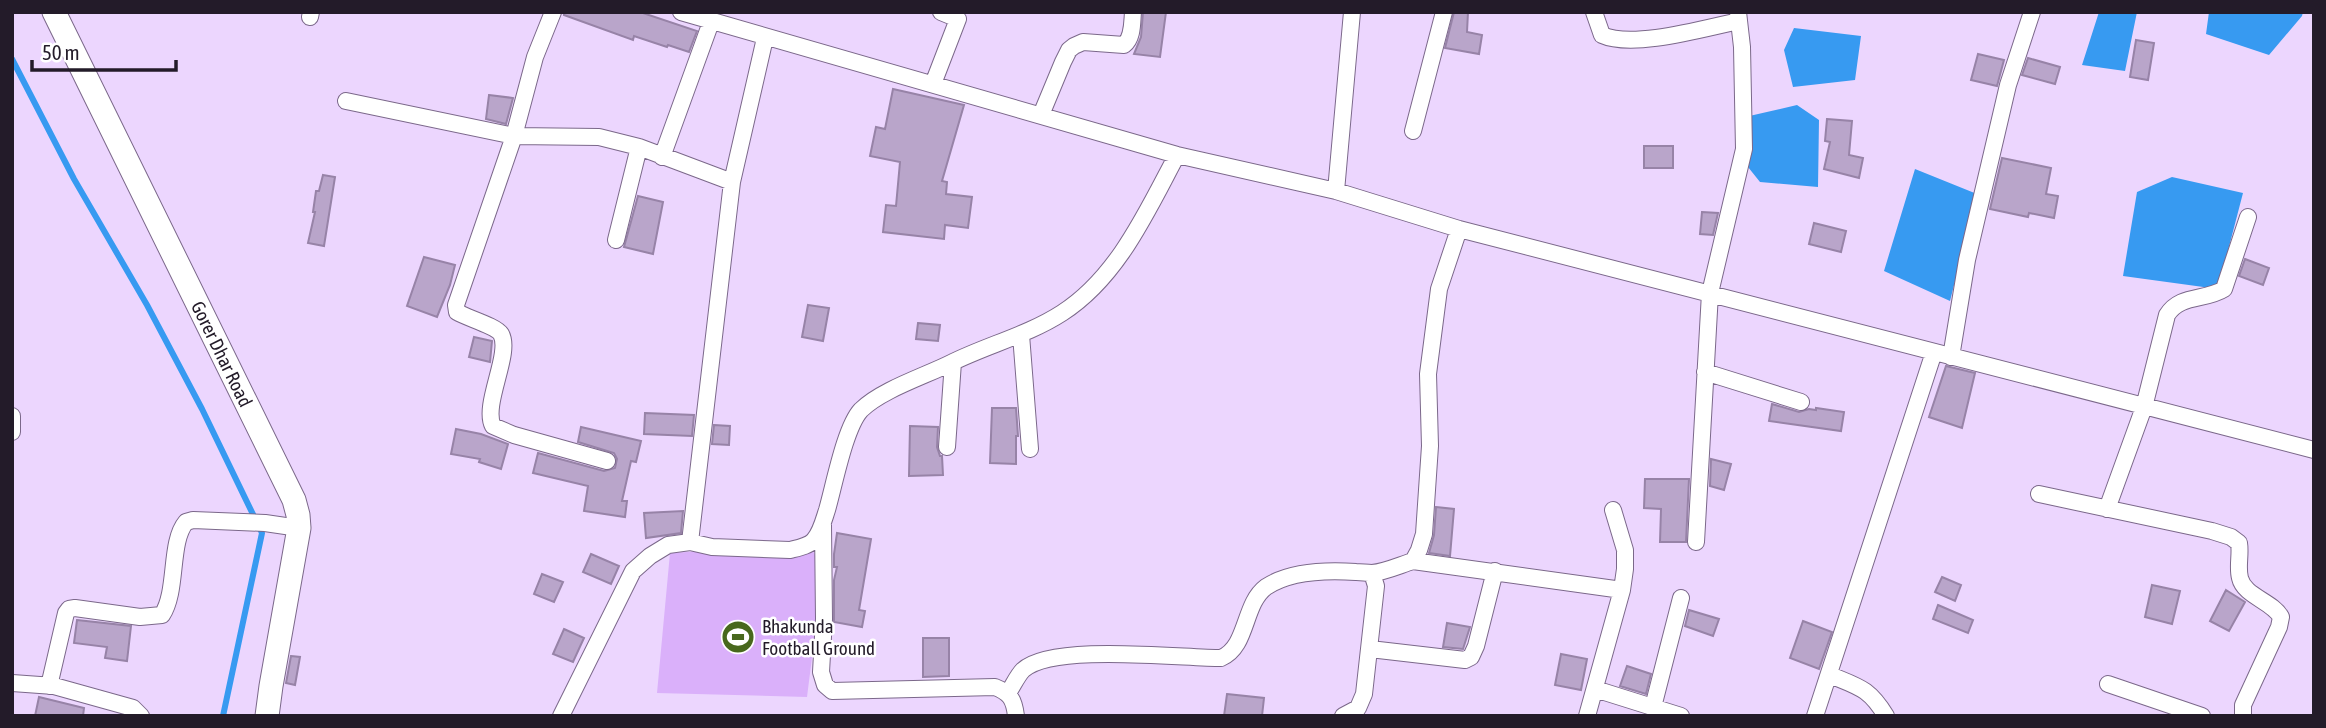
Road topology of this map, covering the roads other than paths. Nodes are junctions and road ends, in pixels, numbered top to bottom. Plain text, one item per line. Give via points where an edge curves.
1 (54, 12) edge
2 (553, 12) edge
3 (681, 12) edge
4 (941, 12) edge
5 (1133, 12) edge
6 (1352, 12) edge
7 (1444, 12) edge
8 (1594, 12) edge
9 (2032, 12) edge
10 (960, 16) edge
11 (1738, 17) edge
12 (711, 22) junction
13 (765, 38) junction
14 (933, 84) junction
15 (346, 101) dead end
16 (1041, 115) junction
17 (1413, 131) dead end
18 (514, 136) junction
19 (639, 147) junction
20 (1177, 155) junction
21 (662, 157) junction
22 (732, 183) junction
23 (1336, 191) junction
24 (2248, 217) dead end
25 (1459, 229) junction
26 (616, 240) dead end
27 (1710, 293) junction
28 (1021, 335) junction
29 (1934, 352) junction
30 (1951, 357) junction
31 (953, 362) junction
32 (1705, 372) junction
33 (1801, 402) dead end
34 (2144, 407) junction
35 (12, 416) edge
36 (12, 432) edge
37 (947, 447) dead end
38 (1030, 449) dead end
39 (2314, 450) edge
40 (607, 461) dead end
41 (2039, 494) dead end
42 (2107, 509) junction
43 (1613, 510) dead end
44 (823, 524) junction
45 (299, 528) junction
46 (690, 542) junction
47 (1696, 542) dead end
48 (1413, 561) junction
49 (1494, 571) junction
50 (1372, 573) junction
51 (1622, 590) junction
52 (1681, 598) dead end
53 (1370, 649) junction
54 (1830, 675) junction
55 (12, 683) edge
56 (2108, 684) dead end
57 (48, 686) junction
58 (1595, 689) junction
59 (1008, 692) junction
60 (1653, 707) junction
61 (141, 716) edge
62 (267, 716) edge
63 (561, 716) edge
64 (1016, 716) edge
65 (1343, 716) edge
66 (1587, 716) edge
67 (1681, 716) edge
68 (1815, 716) edge
69 (1886, 716) edge
70 (2202, 716) edge
71 (2243, 716) edge

1 - 45 street, Gorer Dhar Road via 294,500
2 - 18 street via 535,57
3 - 12 street
4 - 10 street
5 - 16 street via 1124,45 1083,42 1069,50
6 - 23 street
7 - 17 street
8 - 11 street via 1602,35 1621,40 1658,37
9 - 30 street via 2008,85 1967,260
10 - 14 street
11 - 27 street via 1744,149
12 - 13 street
12 - 21 street
13 - 14 street
13 - 22 street
14 - 16 street
15 - 18 street
16 - 20 street
18 - 19 street via 599,137
18 - 40 street via 460,291 457,312 501,335 498,380 489,413 493,426
19 - 21 street
19 - 26 street
20 - 23 street
20 - 28 street via 1102,280 1061,314
21 - 22 street
22 - 46 street
23 - 25 street
24 - 34 street via 2224,289 2186,299 2167,315
25 - 27 street
25 - 48 street via 1439,289 1428,374 1430,446 1424,534
27 - 29 street
27 - 32 street
28 - 31 street
28 - 38 street
29 - 30 street
29 - 54 street
30 - 34 street
31 - 37 street
31 - 44 street via 860,411 848,432
32 - 33 street
32 - 47 street
34 - 39 street
34 - 42 street
35 - 36 street
41 - 42 street
42 - 71 street via 2212,531 2239,543 2240,580 2281,617 2243,705
43 - 51 street via 1626,550
44 - 46 street via 814,540 790,550
44 - 59 street via 821,672 825,685 832,691 995,687
45 - 57 street via 193,520 183,525 162,615 69,609
45 - 62 street, Gorer Dhar Road
46 - 63 street via 668,545 633,570
48 - 49 street
48 - 50 street
49 - 51 street
49 - 53 street via 1471,657
50 - 53 street via 1376,586
50 - 59 street via 1318,572 1277,581 1263,589 1236,645 1221,658 1106,653 1054,658 1023,670
51 - 58 street
52 - 60 street
53 - 65 street via 1364,694 1358,708
54 - 68 street
54 - 69 street via 1863,688
55 - 57 street
56 - 70 street
57 - 61 street via 133,708
58 - 60 street
58 - 66 street
59 - 64 street
60 - 67 street

